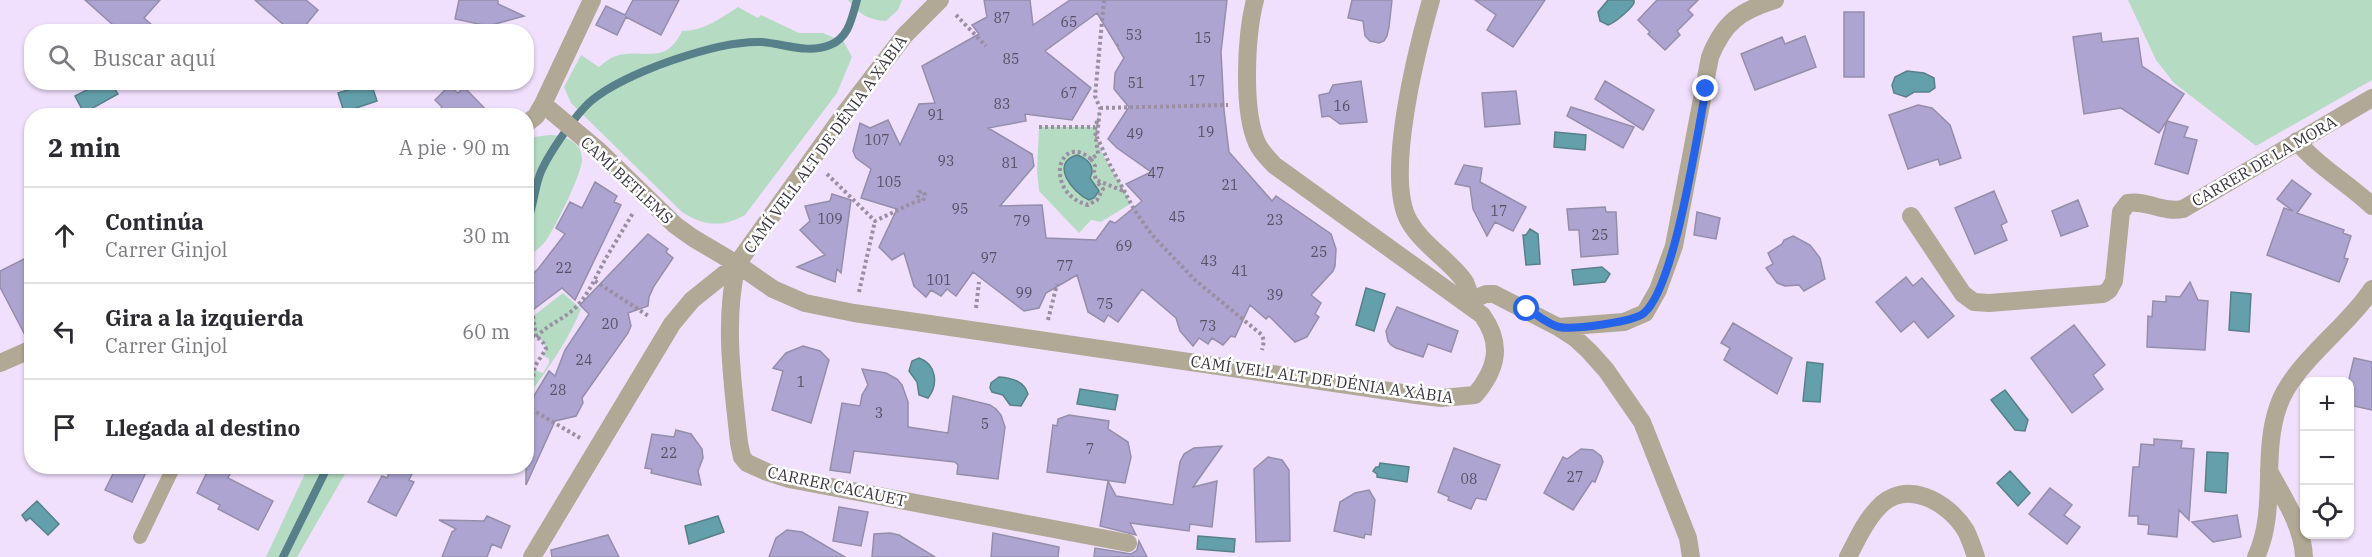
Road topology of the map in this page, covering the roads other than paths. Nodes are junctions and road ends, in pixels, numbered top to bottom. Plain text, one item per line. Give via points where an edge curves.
1 (592, 0) edge
2 (940, 0) edge
3 (1255, 0) edge
4 (1431, 0) edge
5 (1775, 0) edge
6 (2372, 98) edge
7 (543, 105) junction
8 (534, 118) edge
9 (2297, 141) junction
10 (2372, 206) edge
11 (1911, 216) dead end
12 (737, 264) junction
13 (2372, 288) edge
14 (1466, 302) junction
15 (1558, 327) junction
16 (24, 352) edge
17 (0, 363) edge
18 (2269, 471) junction
19 (170, 474) edge
20 (140, 537) dead end
21 (1128, 543) dead end
22 (532, 557) edge
23 (1691, 557) edge
24 (1848, 557) edge
25 (1976, 557) edge
26 (2256, 557) edge
27 (2304, 557) edge

1 - 7 street
2 - 12 street, CAMÍ VELL ALT DE DÉNIA A XÀBIA via 905,34
3 - 14 street, CAMÍ VELL ALT DE DÉNIA A XÀBIA via 1248,46 1249,104 1257,143 1274,165
4 - 14 street via 1409,91 1400,180 1408,221 1465,282
5 - 15 street via 1740,14 1729,24 1710,57 1674,246 1652,303 1645,313 1624,322
6 - 9 street, CARRER DE LA MORA
7 - 8 street
7 - 12 street, CAMÍ BETLEMS via 675,225
9 - 10 street via 2313,159
9 - 11 street, CARRER DE LA MORA via 2183,209 2128,203 2121,212 2114,281 2103,294 1974,302 1963,294
12 - 14 street, CAMÍ VELL ALT DE DÉNIA A XÀBIA via 774,289 805,303 854,313 1441,398 1475,395 1485,383 1496,354 1490,327
12 - 21 street, CARRER CACAUET via 729,328 739,443 747,463 767,472 836,489
12 - 22 street, CAMÍ VELL ALT DE DÉNIA A XÀBIA via 692,300 668,330
13 - 18 street via 2285,393 2274,422
14 - 15 street via 1494,294
15 - 23 street via 1575,338 1606,370 1642,422 1688,538
16 - 17 street
18 - 26 street via 2266,524
18 - 27 street via 2300,534
19 - 20 lane
24 - 25 street via 1878,507 1891,498 1913,494 1926,496 1954,516

